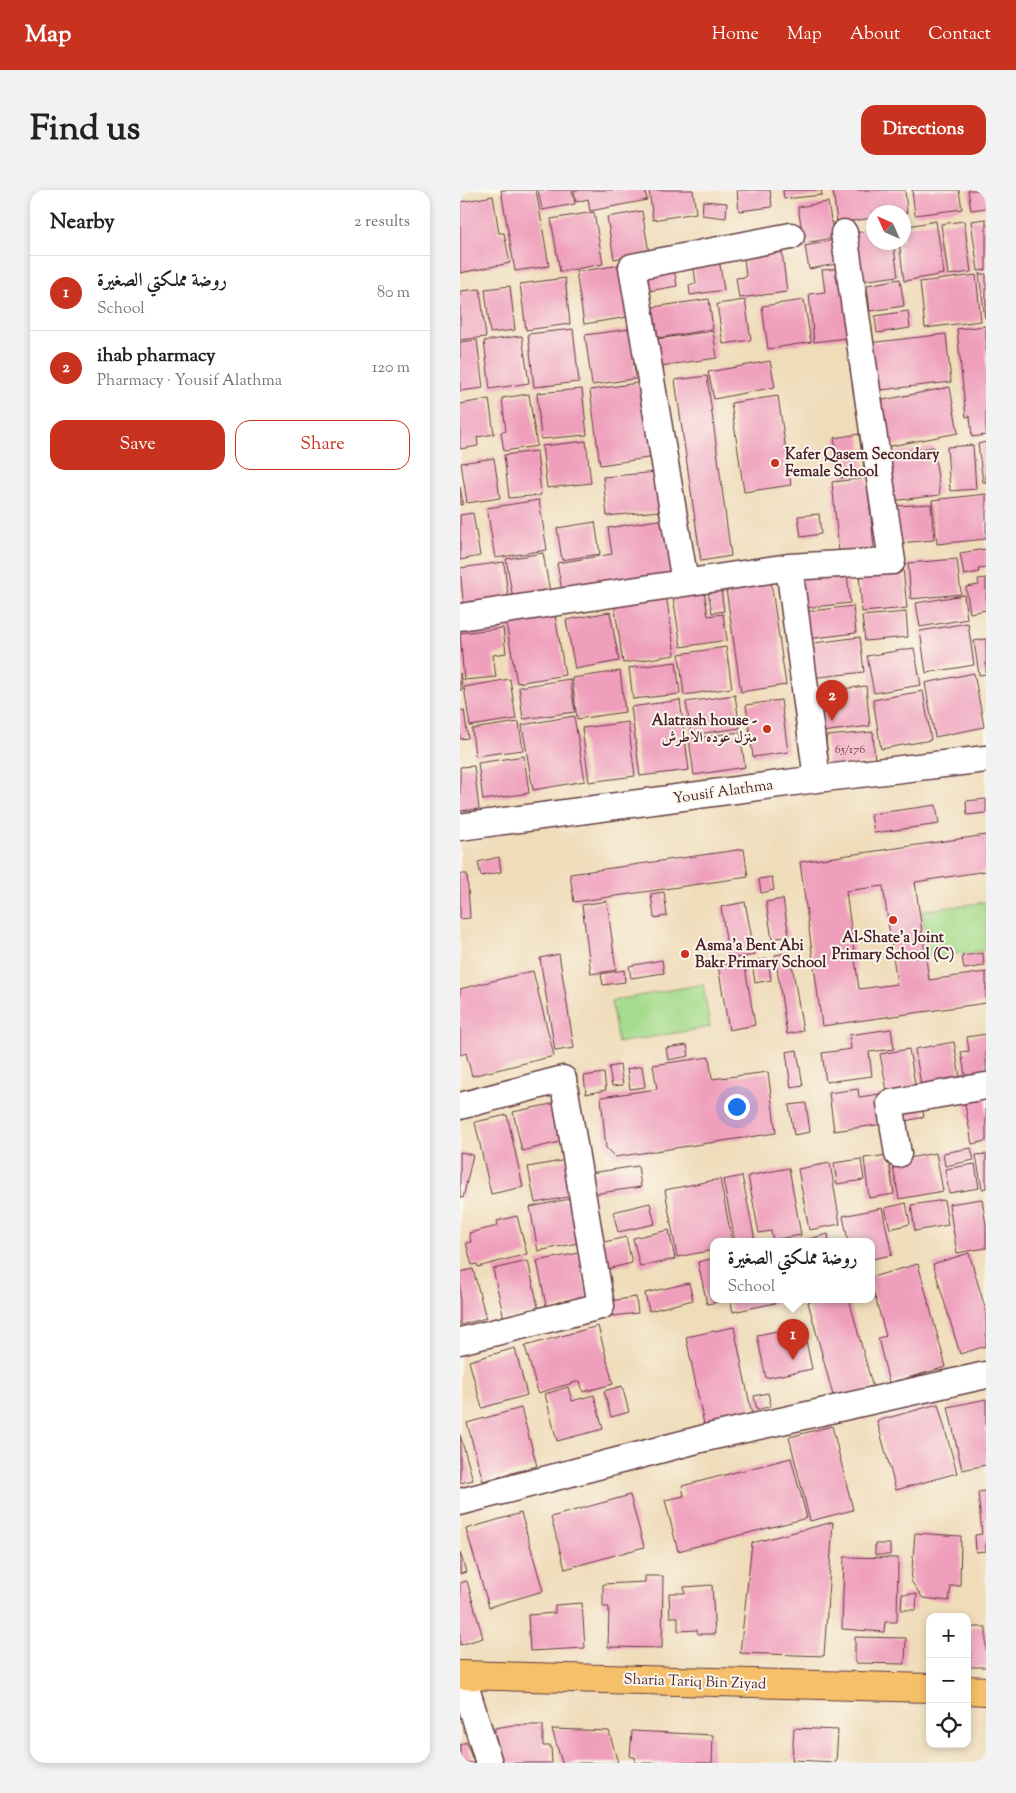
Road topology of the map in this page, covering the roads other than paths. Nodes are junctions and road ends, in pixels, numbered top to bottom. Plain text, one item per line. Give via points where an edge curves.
1 (844, 233) dead end
2 (791, 236) dead end
3 (789, 567) junction
4 (685, 582) junction
5 (460, 617) edge
6 (986, 759) edge
7 (817, 779) junction
8 (460, 827) edge
9 (986, 1086) edge
10 (460, 1106) edge
11 (898, 1154) dead end
12 (460, 1341) edge
13 (986, 1375) edge
14 (460, 1502) edge
15 (461, 1675) edge
16 (926, 1688) edge
17 (971, 1690) edge
18 (986, 1691) edge
19 (489, 1763) edge

1 - 3 street via 892,561
2 - 4 street via 632,267
3 - 4 street
3 - 7 street
4 - 5 street
6 - 7 street, Yousif Alathma
7 - 8 street, Yousif Alathma
9 - 11 street via 890,1103
10 - 12 street via 563,1079 601,1306
13 - 14 street via 705,1438
15 - 16 main road, Sharia Tariq Bin Ziyad
15 - 19 street
17 - 18 main road

